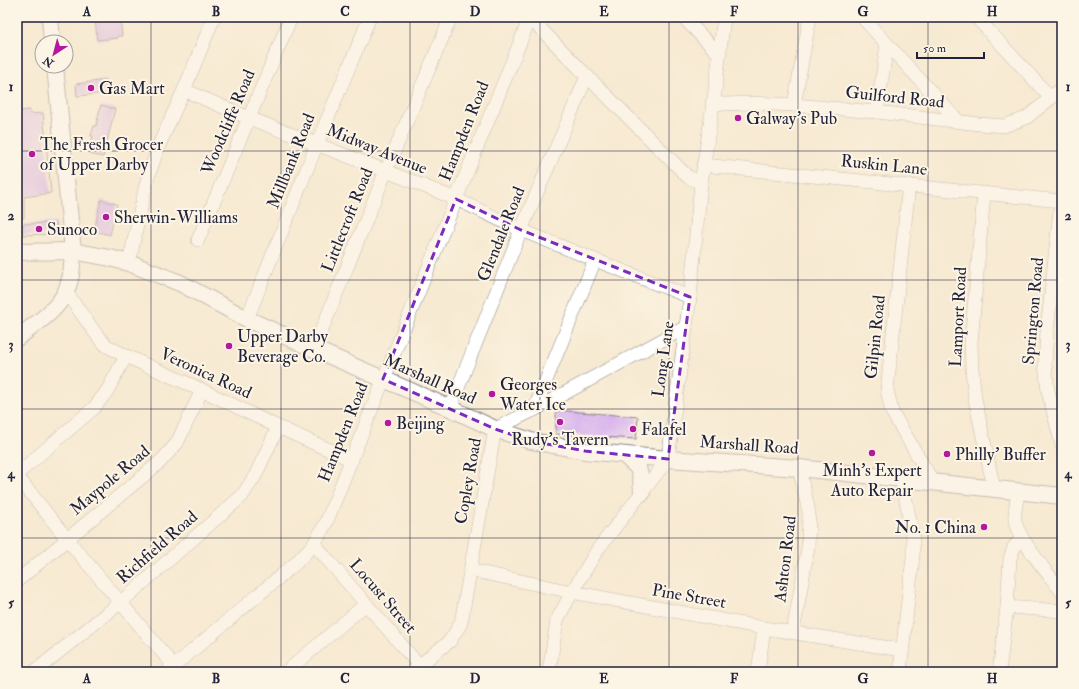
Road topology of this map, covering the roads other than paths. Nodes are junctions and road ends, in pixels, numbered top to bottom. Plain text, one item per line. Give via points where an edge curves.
1 (50, 17) edge
2 (214, 17) edge
3 (290, 17) edge
4 (370, 17) edge
5 (451, 17) edge
6 (530, 17) edge
7 (682, 17) edge
8 (724, 17) edge
9 (810, 17) edge
10 (862, 17) edge
11 (976, 17) edge
12 (51, 34) edge
13 (887, 44) junction
14 (719, 54) junction
15 (56, 74) edge
16 (587, 76) junction
17 (1062, 88) edge
18 (184, 90) junction
19 (1051, 98) junction
20 (712, 103) junction
21 (794, 104) junction
22 (877, 112) junction
23 (249, 118) junction
24 (958, 122) junction
25 (317, 144) junction
26 (703, 165) junction
27 (386, 171) junction
28 (701, 183) junction
29 (909, 185) junction
30 (984, 193) junction
31 (456, 200) junction
32 (1061, 201) edge
33 (521, 230) junction
34 (200, 236) dead end
35 (17, 252) edge
36 (73, 252) junction
37 (595, 260) junction
38 (129, 263) junction
39 (66, 292) junction
40 (690, 297) junction
41 (247, 318) junction
42 (686, 327) junction
43 (17, 338) edge
44 (314, 349) junction
45 (126, 356) junction
46 (383, 379) junction
47 (202, 390) junction
48 (450, 408) junction
49 (534, 410) junction
50 (278, 427) junction
51 (495, 429) junction
52 (1062, 446) edge
53 (624, 455) junction
54 (668, 459) junction
55 (352, 460) junction
56 (799, 468) junction
57 (17, 475) edge
58 (902, 479) junction
59 (933, 482) junction
60 (994, 488) junction
61 (1018, 492) junction
62 (642, 493) junction
63 (1062, 496) edge
64 (1022, 538) junction
65 (67, 539) junction
66 (314, 544) junction
67 (470, 570) junction
68 (17, 581) edge
69 (572, 592) junction
70 (1062, 592) edge
71 (121, 602) junction
72 (366, 604) junction
73 (1007, 607) junction
74 (1062, 611) edge
75 (764, 628) junction
76 (793, 632) junction
77 (902, 650) junction
78 (171, 669) edge
79 (418, 670) edge
80 (34, 672) edge
81 (286, 672) edge
82 (549, 672) edge
83 (758, 672) edge
84 (900, 672) edge
85 (999, 672) edge

1 - 12 main road
2 - 18 street
3 - 23 street, Woodcliffe Road
4 - 25 street, Millbank Road
5 - 27 street, Littlecroft Road
6 - 16 street
6 - 31 street, Hampden Road
7 - 14 street
8 - 14 street, Long Lane
9 - 21 street
10 - 13 street
11 - 19 street
13 - 22 street
13 - 24 street
14 - 20 street, Long Lane
15 - 36 main road
16 - 28 street via 688,176
16 - 33 street, Glendale Road
17 - 19 street, Guilford Road
18 - 23 street, Midway Avenue
18 - 38 street via 159,145 147,180
19 - 24 street, Guilford Road via 1026,118 1004,126
20 - 21 street, Guilford Road
20 - 26 street, Long Lane
21 - 22 street, Guilford Road
22 - 24 street, Guilford Road
23 - 25 street, Midway Avenue
23 - 34 street, Woodcliffe Road
25 - 27 street, Midway Avenue
25 - 41 street, Millbank Road
26 - 28 street, Long Lane
26 - 29 street, Ruskin Lane
27 - 31 street, Midway Avenue
27 - 44 street, Littlecroft Road
28 - 40 street, Long Lane
29 - 30 street, Ruskin Lane
29 - 59 street, Gilpin Road via 887,390 892,412
30 - 32 street, Ruskin Lane
30 - 60 street, Lamport Road via 971,343 975,399
31 - 33 street, Midway Avenue
31 - 46 street, Hampden Road
32 - 52 street, Springton Road via 1045,364 1048,391
33 - 37 street, Midway Avenue
33 - 48 street, Glendale Road
35 - 36 main road, Marshall Road
36 - 38 main road, Marshall Road
36 - 39 main road
37 - 40 street, Midway Avenue
37 - 49 street
38 - 41 main road, Marshall Road via 180,283
39 - 43 main road via 53,310
39 - 45 street, Veronica Road via 99,338 107,346
40 - 42 street, Long Lane
41 - 44 main road, Marshall Road
42 - 49 street, Copley Road
42 - 54 street, Long Lane
44 - 46 main road, Marshall Road
45 - 47 street, Veronica Road
45 - 57 street via 107,391 94,408
46 - 48 main road, Marshall Road
46 - 55 street, Hampden Road
47 - 50 street, Veronica Road
47 - 65 street, Maypole Road via 177,443 170,452
48 - 51 main road, Marshall Road
49 - 51 street, Copley Road
50 - 55 street, Veronica Road
50 - 71 street, Richfield Road via 255,476 242,496
51 - 53 main road, Marshall Road via 531,440 585,451
51 - 67 street, Copley Road
53 - 54 main road, Marshall Road
53 - 62 main road via 638,468
54 - 56 main road, Marshall Road
54 - 62 street, Long Lane
55 - 66 street, Hampden Road via 326,523
56 - 58 main road, Marshall Road
56 - 76 street, Ashton Road via 809,512 808,548
57 - 65 street
58 - 59 main road, Marshall Road
58 - 77 street via 913,538
59 - 60 main road, Marshall Road
60 - 61 main road, Marshall Road
61 - 63 main road, Marshall Road
61 - 64 street via 1015,520
62 - 69 street, Long Lane via 598,549
64 - 70 street
64 - 73 street via 1014,547 1010,560
65 - 68 street, Maypole Road
65 - 71 street
66 - 72 street, Locust Street
66 - 78 street, Hampden Road via 296,563
67 - 69 street, Pine Street
67 - 79 street, Copley Road via 461,623 450,640
69 - 75 street, Pine Street
69 - 82 street, Long Lane via 557,620
71 - 78 street
71 - 80 street, Richfield Road
72 - 79 street, Locust Street
72 - 81 street
73 - 74 street
73 - 85 street
75 - 76 street, Pine Street
75 - 83 street
76 - 77 street, Pine Street
77 - 84 street

